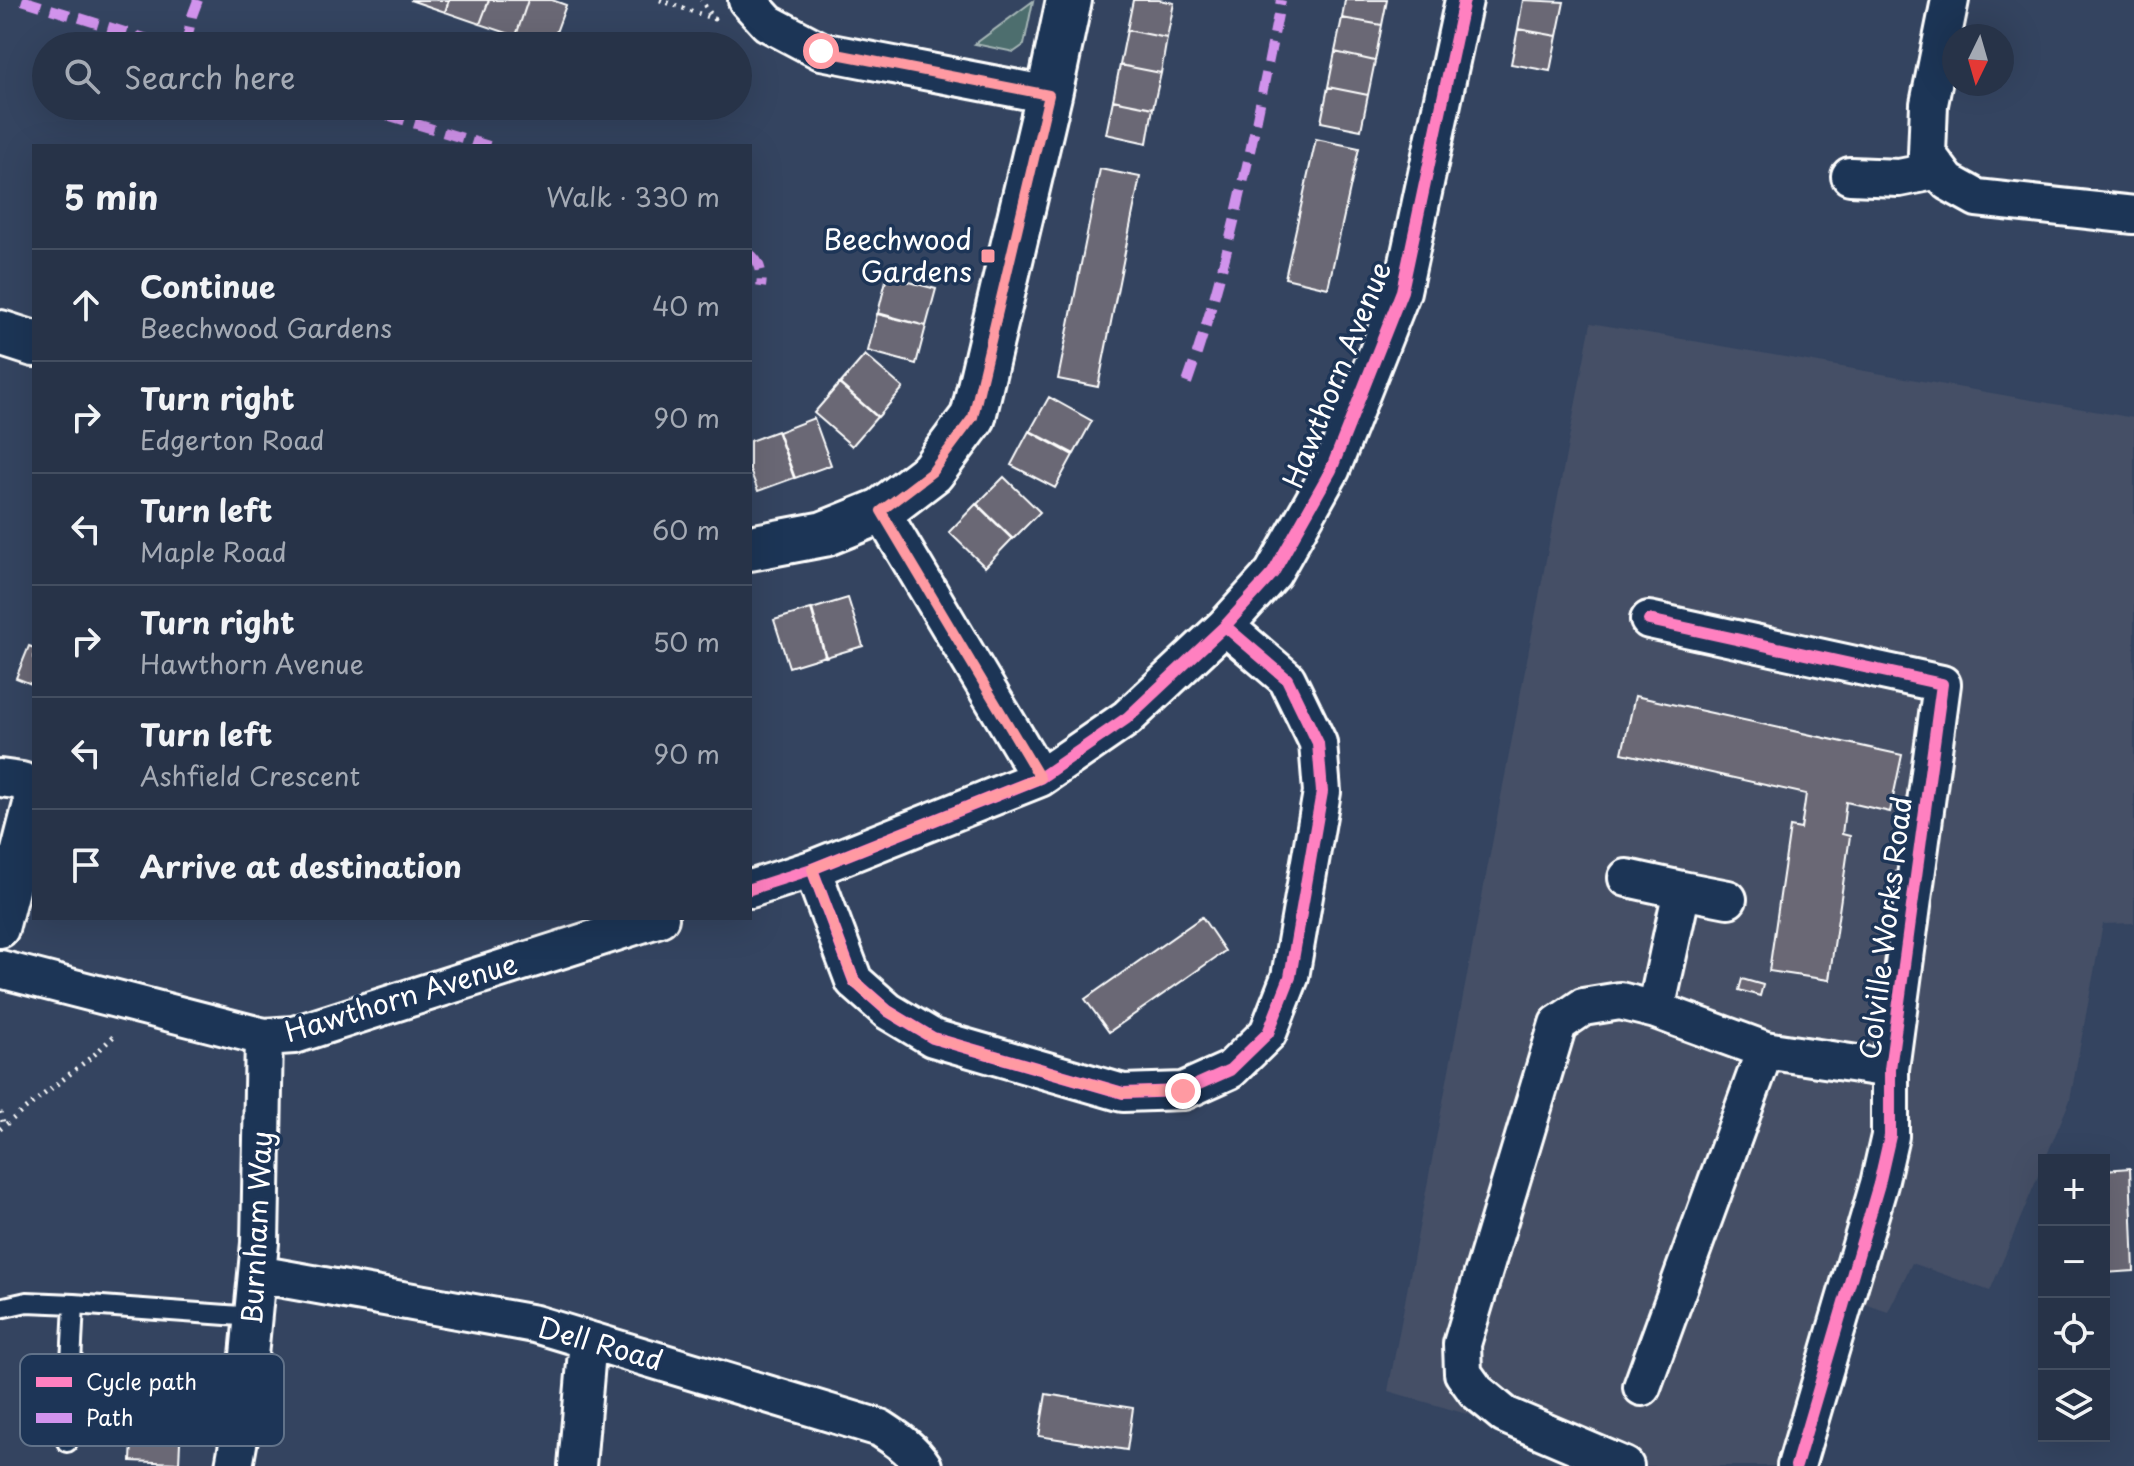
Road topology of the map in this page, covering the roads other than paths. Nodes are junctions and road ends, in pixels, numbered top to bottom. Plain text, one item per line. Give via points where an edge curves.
1 (747, 0) edge
2 (1069, 0) edge
3 (1464, 0) edge
4 (1950, 0) edge
5 (1049, 95) junction
6 (1939, 170) junction
7 (1850, 176) dead end
8 (2134, 215) edge
9 (0, 333) edge
10 (32, 343) edge
11 (881, 511) junction
12 (752, 548) edge
13 (1649, 620) dead end
14 (1225, 626) junction
15 (0, 778) edge
16 (1040, 778) junction
17 (812, 869) junction
18 (1627, 878) dead end
19 (752, 888) edge
20 (1682, 890) junction
21 (1728, 899) dead end
22 (654, 920) edge
23 (0, 929) edge
24 (0, 969) edge
25 (1656, 1010) junction
26 (264, 1037) junction
27 (1765, 1050) junction
28 (1890, 1069) junction
29 (257, 1274) junction
30 (74, 1304) junction
31 (0, 1308) edge
32 (254, 1317) junction
33 (588, 1340) junction
34 (71, 1354) edge
35 (250, 1354) edge
36 (1642, 1387) dead end
37 (238, 1446) edge
38 (234, 1466) edge
39 (577, 1466) edge
40 (923, 1466) edge
41 (1625, 1466) edge
42 (1796, 1466) edge

1 - 5 street via 768,23 821,51
2 - 5 street
3 - 14 street, Hawthorn Avenue via 1402,291 1331,470 1273,573
4 - 6 street via 1929,104 1927,154
5 - 11 street via 973,417 932,472
6 - 7 street via 1899,178
6 - 8 street via 1948,182 1977,198
9 - 10 street
11 - 12 street via 824,534
11 - 16 street
13 - 28 street, Colville Works Road via 1942,684
14 - 16 street, Hawthorn Avenue via 1127,718
14 - 17 street via 1287,679 1318,743 1322,792 1290,977 1268,1033 1230,1070 1183,1091 1123,1093 933,1038 888,1011 854,981
15 - 23 street via 22,781 31,789 32,804
16 - 17 street, Hawthorn Avenue
17 - 19 street, Hawthorn Avenue
18 - 20 street
20 - 21 street
20 - 25 street
22 - 26 street, Hawthorn Avenue via 294,1035
24 - 26 street, Hawthorn Avenue
25 - 27 street, Colville Works Road
25 - 41 street, Colville Works Road via 1620,1001 1583,1007 1558,1024 1462,1344 1463,1373 1505,1415
26 - 29 street, Burnham Way
27 - 28 street, Colville Works Road
27 - 36 street
28 - 42 street, Colville Works Road via 1890,1136 1879,1184
29 - 32 street, Burnham Way
29 - 33 street, Dell Road via 535,1324
30 - 31 lane via 27,1302
30 - 32 lane
30 - 34 lane
32 - 35 street, Burnham Way
33 - 39 street
33 - 40 street, Dell Road via 880,1428 915,1453
37 - 38 street, Burnham Way

